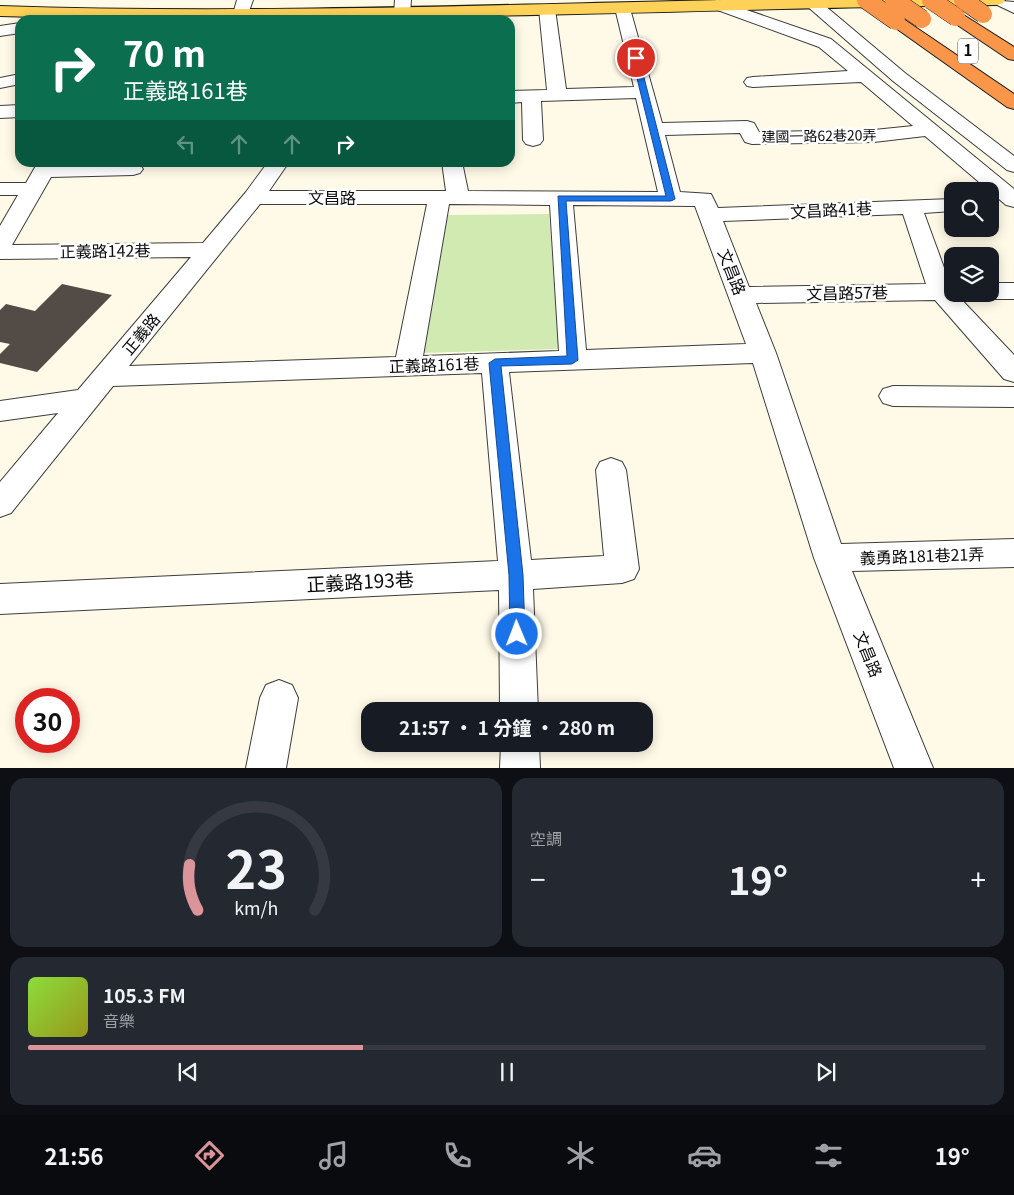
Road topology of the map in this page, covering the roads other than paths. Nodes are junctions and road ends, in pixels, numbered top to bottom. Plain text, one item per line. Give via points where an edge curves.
1 (866, 0) edge
2 (894, 0) edge
3 (931, 0) edge
4 (963, 0) edge
5 (998, 0) edge
6 (810, 1) edge
7 (688, 3) edge
8 (718, 5) junction
9 (243, 7) edge
10 (623, 8) junction
11 (1014, 8) edge
12 (547, 9) junction
13 (0, 11) edge
14 (401, 11) edge
15 (107, 15) edge
16 (163, 15) edge
17 (998, 24) dead end
18 (15, 29) edge
19 (0, 31) edge
20 (1014, 55) edge
21 (991, 67) dead end
22 (865, 76) junction
23 (15, 80) edge
24 (753, 82) dead end
25 (0, 83) edge
26 (644, 92) junction
27 (557, 95) junction
28 (531, 96) junction
29 (515, 97) edge
30 (1014, 103) edge
31 (15, 111) edge
32 (0, 112) edge
33 (654, 129) junction
34 (930, 130) junction
35 (533, 140) dead end
36 (1014, 166) edge
37 (275, 167) edge
38 (451, 167) edge
39 (133, 169) dead end
40 (42, 174) edge
41 (0, 189) edge
42 (254, 197) junction
43 (448, 198) junction
44 (561, 198) junction
45 (671, 199) junction
46 (1014, 201) edge
47 (999, 202) edge
48 (944, 205) edge
49 (911, 206) junction
50 (710, 215) junction
51 (0, 245) edge
52 (210, 250) junction
53 (0, 252) edge
54 (944, 285) edge
55 (999, 291) edge
56 (1014, 291) edge
57 (944, 292) edge
58 (741, 295) junction
59 (955, 302) edge
60 (764, 352) junction
61 (572, 360) junction
62 (495, 363) junction
63 (408, 366) junction
64 (1014, 372) edge
65 (105, 377) junction
66 (893, 396) dead end
67 (1014, 397) edge
68 (87, 399) junction
69 (0, 411) edge
70 (611, 470) dead end
71 (0, 504) edge
72 (1014, 553) edge
73 (830, 558) junction
74 (516, 575) junction
75 (0, 598) edge
76 (279, 698) dead end
77 (519, 702) edge
78 (520, 752) edge
79 (266, 768) edge
80 (520, 768) edge
81 (914, 768) edge

1 - 30 highway, bridge
2 - 21 highway, 1, bridge
3 - 20 highway, 1, bridge
4 - 17 highway, bridge
5 - 6 main road
5 - 11 street
6 - 8 main road
6 - 36 street via 899,77
7 - 8 main road
7 - 10 main road
8 - 22 street via 825,43
9 - 14 main road
9 - 16 main road
10 - 12 main road
10 - 26 street
12 - 14 main road
12 - 27 street
13 - 15 main road
18 - 19 street
22 - 24 street
22 - 34 street
23 - 25 street
26 - 27 street
26 - 33 street
27 - 28 street
28 - 29 street
28 - 35 street
31 - 32 street
33 - 34 street, 建國一路62巷20弄 via 746,127 752,138 874,136
33 - 45 street
34 - 46 street
37 - 42 street, 正義路
38 - 43 street
39 - 40 street
40 - 41 street
40 - 51 street
42 - 43 street, 文昌路
42 - 52 street, 正義路
43 - 44 street, 文昌路
43 - 63 street
44 - 45 street, 文昌路
44 - 61 street
45 - 50 street, 文昌路 via 703,199
46 - 47 street
48 - 49 street, 文昌路41巷
49 - 50 street, 文昌路41巷
49 - 54 street
50 - 58 street, 文昌路
52 - 53 street, 正義路142巷
52 - 65 street, 正義路
55 - 56 street
57 - 58 street, 文昌路57巷
58 - 60 street, 文昌路
59 - 64 street
60 - 61 street, 正義路161巷
60 - 73 street, 文昌路
61 - 62 street, 正義路161巷
62 - 63 street, 正義路161巷
62 - 74 street
63 - 65 street, 正義路161巷
65 - 68 street, 正義路
66 - 67 street
68 - 69 street
68 - 71 street, 正義路
70 - 74 street, 正義路193巷 via 622,569
72 - 73 street, 義勇路181巷21弄
73 - 81 street, 文昌路
74 - 75 street, 正義路193巷
74 - 77 street
76 - 79 street
78 - 80 street

